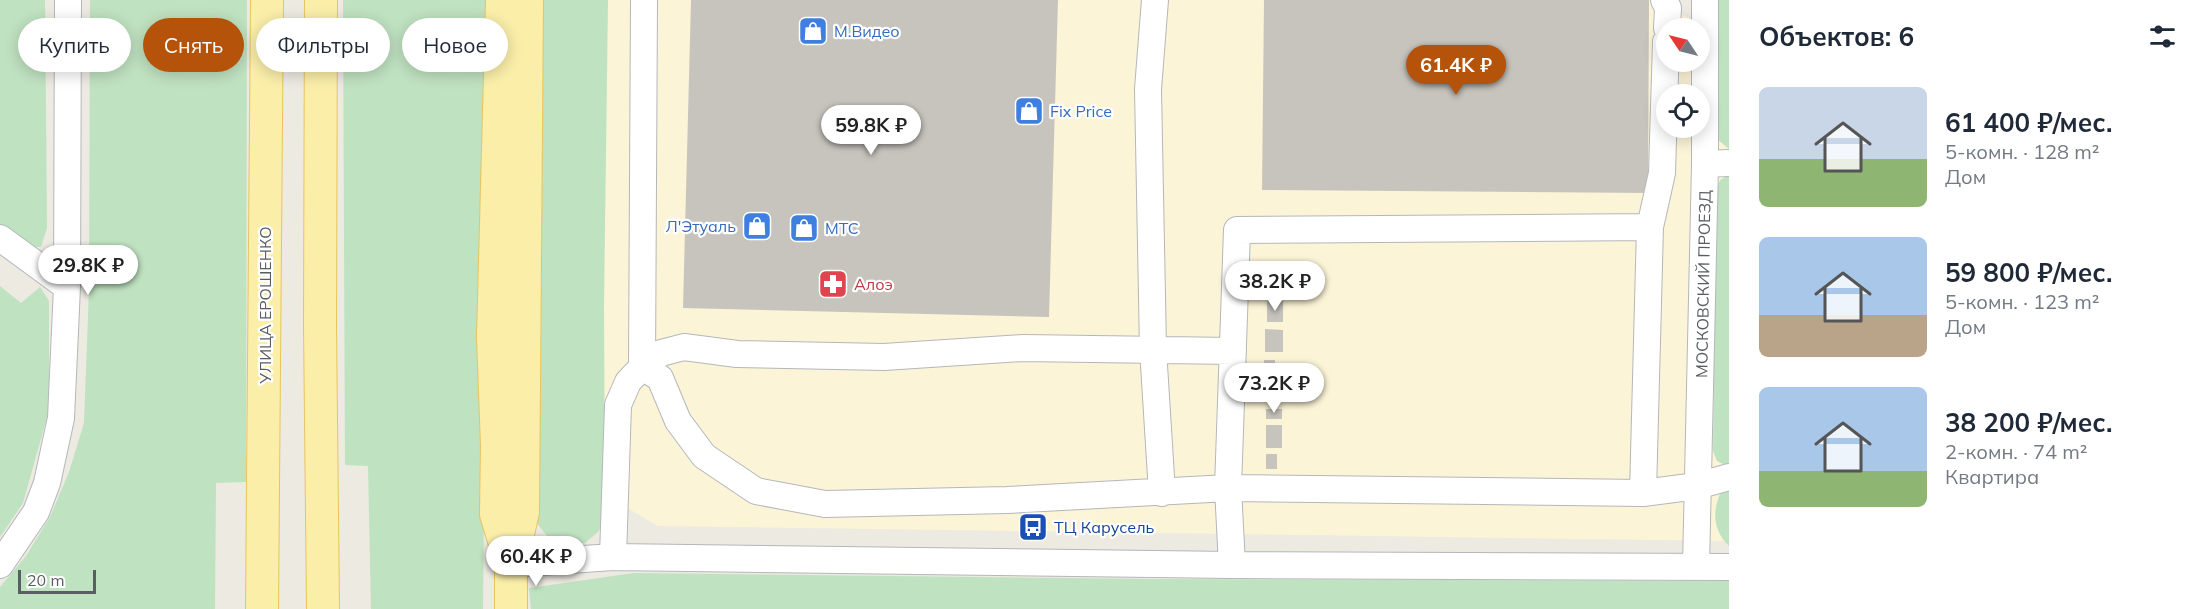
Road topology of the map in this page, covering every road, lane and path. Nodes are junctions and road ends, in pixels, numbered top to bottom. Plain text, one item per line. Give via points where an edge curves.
1 (68, 0) edge
2 (267, 0) edge
3 (321, 0) edge
4 (501, 0) edge
5 (527, 0) edge
6 (644, 0) edge
7 (1155, 0) edge
8 (1664, 0) edge
9 (1705, 0) edge
10 (1668, 18) edge
11 (1665, 72) edge
12 (1717, 163) edge
13 (1650, 227) junction
14 (0, 238) edge
15 (67, 287) junction
16 (1153, 349) junction
17 (1233, 351) junction
18 (642, 367) junction
19 (1729, 477) edge
20 (1697, 486) junction
21 (1228, 488) junction
22 (1162, 493) junction
23 (1643, 493) junction
24 (613, 557) junction
25 (511, 564) junction
26 (0, 565) edge
27 (1232, 565) junction
28 (1696, 567) junction
29 (1729, 567) edge
30 (261, 609) edge
31 (323, 609) edge
32 (511, 609) edge

1 - 15 street
2 - 30 main road, УЛИЦА ЕРОШЕНКО
3 - 31 main road
4 - 25 main road via 493,337 496,514
5 - 25 main road via 523,512
6 - 18 street
7 - 16 street via 1148,89
8 - 10 street
9 - 12 street, МОСКОВСКИЙ ПРОЕЗД
11 - 13 street via 1662,172
12 - 20 street, МОСКОВСКИЙ ПРОЕЗД
13 - 17 street via 1237,230
13 - 23 street
14 - 15 street
15 - 26 street via 61,418 47,483 36,512
16 - 17 street
16 - 18 street via 1023,348 884,357 737,354 684,347 661,353
16 - 22 street
17 - 21 street
18 - 22 street via 660,378 678,421 704,456 756,491 825,504
18 - 24 street via 628,382 618,405
19 - 20 street
20 - 23 street
20 - 28 street, МОСКОВСКИЙ ПРОЕЗД
21 - 22 street
21 - 23 street
21 - 27 street
24 - 25 street
24 - 27 street
25 - 32 main road
27 - 28 street
28 - 29 street

